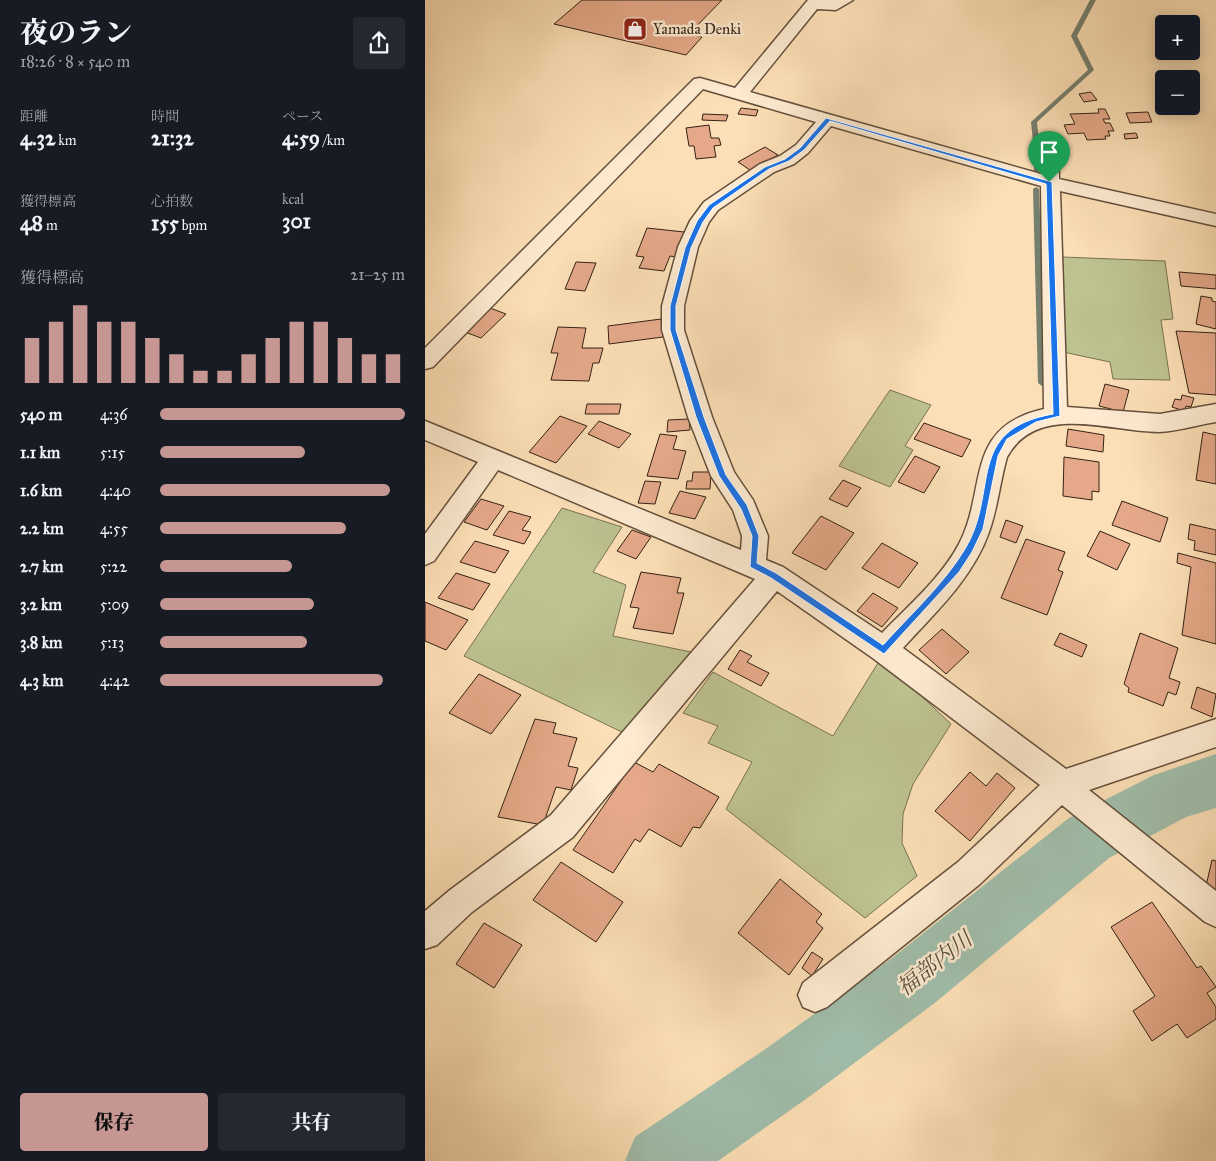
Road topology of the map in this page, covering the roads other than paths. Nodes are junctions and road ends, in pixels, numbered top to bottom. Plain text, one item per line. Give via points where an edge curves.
1 (845, 0) edge
2 (815, 2) edge
3 (739, 94) junction
4 (828, 119) junction
5 (1049, 138) dead end
6 (1049, 182) junction
7 (1216, 220) edge
8 (425, 360) edge
9 (1216, 413) edge
10 (1057, 416) junction
11 (425, 430) edge
12 (493, 459) junction
13 (425, 554) edge
14 (763, 570) junction
15 (884, 650) junction
16 (1216, 733) edge
17 (1072, 793) junction
18 (1216, 911) edge
19 (425, 933) edge
20 (815, 996) dead end

1 - 2 street via 836,5
2 - 3 street
3 - 4 street
3 - 8 street via 700,84
4 - 6 street
4 - 14 street via 802,149 711,206 688,248 673,306 673,330 700,417 723,476 744,507
5 - 6 street
6 - 7 street
6 - 10 street
9 - 10 street via 1162,423
10 - 15 street via 1035,420 1005,438 994,455 979,529 969,550
11 - 12 street
12 - 13 street
12 - 14 street
14 - 15 street
14 - 19 street via 562,826 461,901
15 - 17 street
16 - 17 street
17 - 18 street
17 - 20 street

